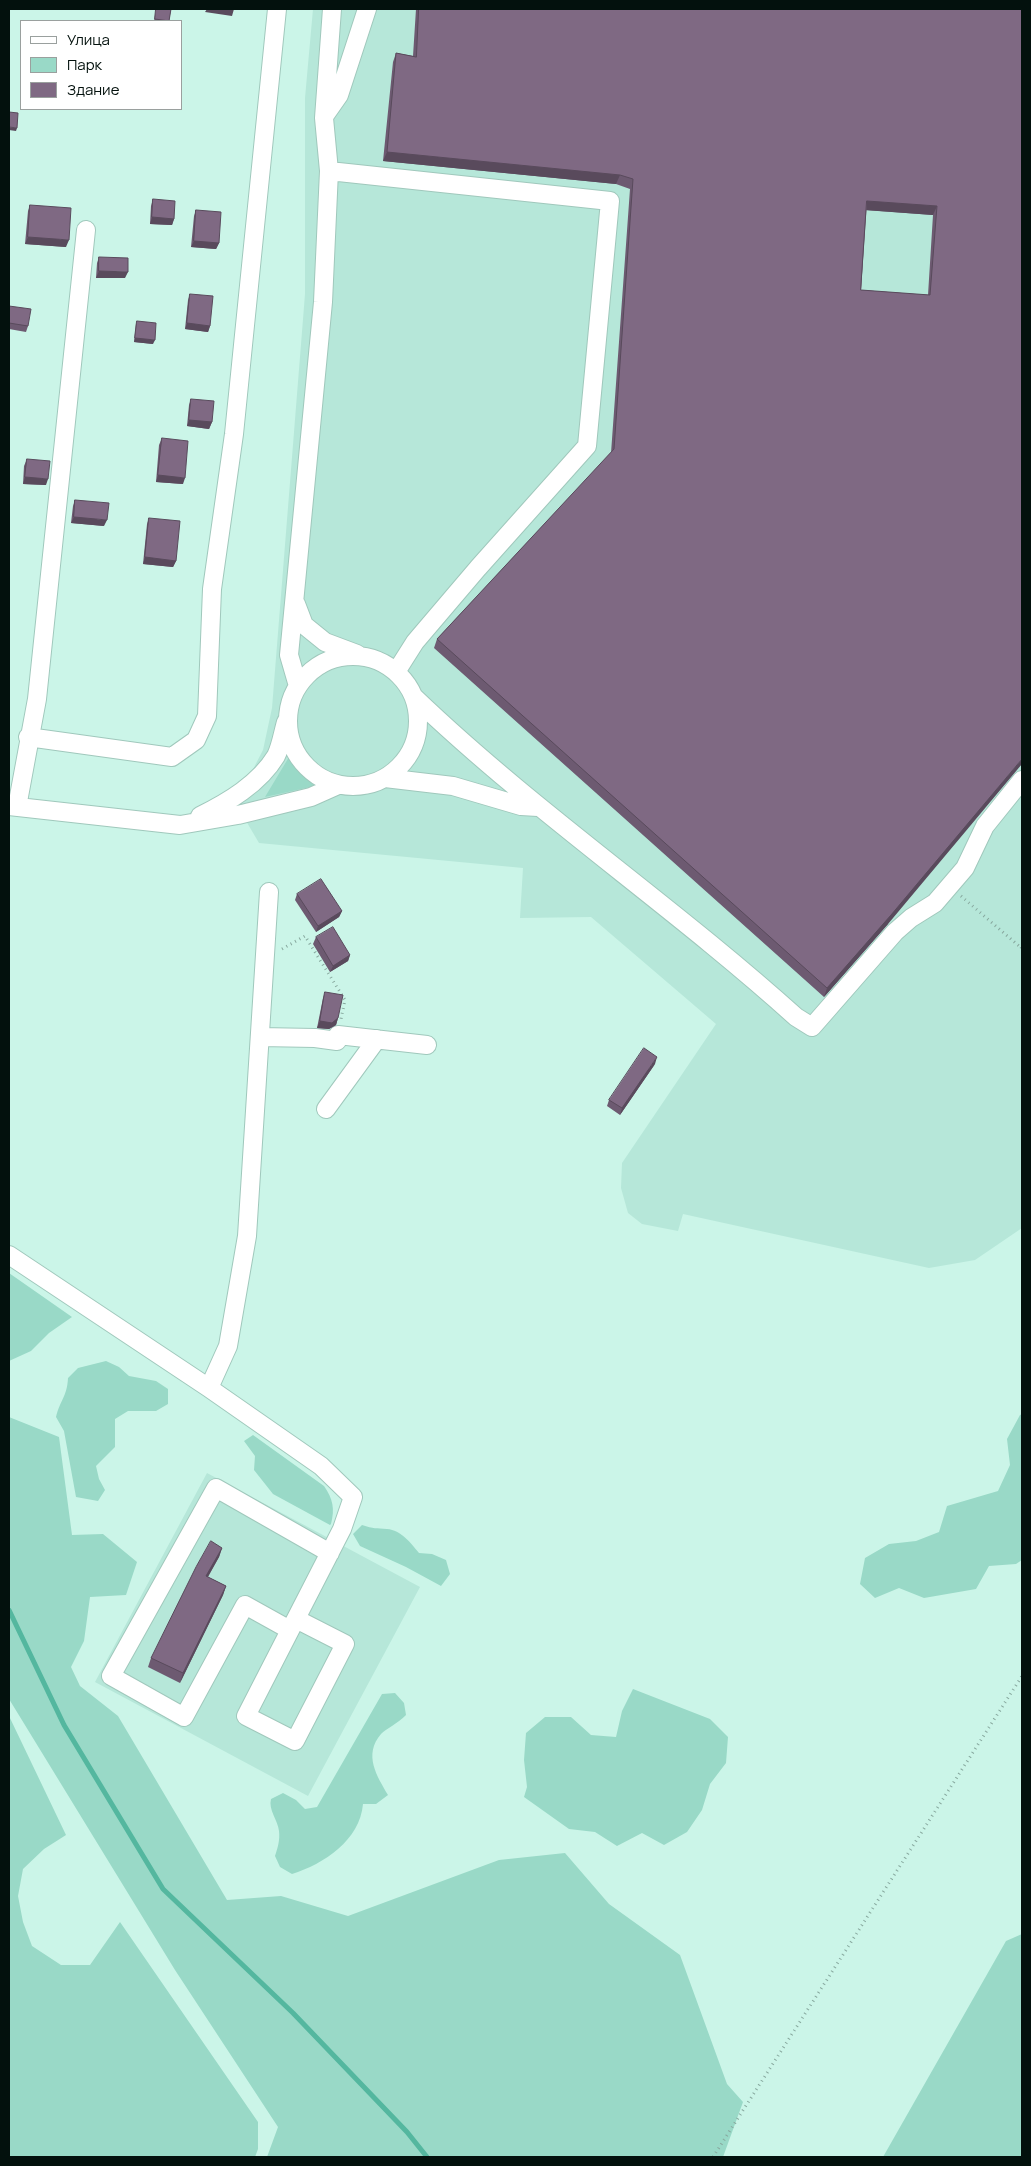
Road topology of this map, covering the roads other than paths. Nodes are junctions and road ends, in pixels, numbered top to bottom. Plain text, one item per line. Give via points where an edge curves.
1 (277, 9) edge
2 (332, 9) edge
3 (367, 9) edge
4 (324, 118) junction
5 (329, 171) junction
6 (86, 230) dead end
7 (295, 604) junction
8 (367, 657) junction
9 (396, 672) junction
10 (298, 686) junction
11 (414, 697) junction
12 (289, 709) junction
13 (28, 737) junction
14 (385, 778) junction
15 (1022, 780) edge
16 (338, 785) junction
17 (13, 806) edge
18 (538, 806) junction
19 (180, 825) junction
20 (269, 892) dead end
21 (260, 1037) junction
22 (377, 1039) junction
23 (427, 1045) dead end
24 (326, 1109) dead end
25 (9, 1256) edge
26 (209, 1388) junction
27 (330, 1553) junction
28 (293, 1624) junction

1 - 13 street via 234,434 212,589 207,716 196,740 172,757
2 - 4 street
3 - 4 street via 339,94
4 - 5 street
5 - 7 street via 323,310
5 - 9 street via 610,201 587,446 478,568 416,642
6 - 13 street via 36,699
7 - 8 street via 304,626 324,642
7 - 10 street via 289,654
8 - 9 street
8 - 10 street via 341,657 316,667
9 - 11 street
10 - 12 street
11 - 14 street via 418,720 415,743 403,763
11 - 18 street
12 - 16 street via 289,734 298,756 315,774
12 - 19 street via 277,754 260,776 225,803
13 - 17 street
14 - 16 street via 362,786
14 - 18 street via 453,786 522,806
15 - 18 street via 985,826 965,868 935,903 895,932 812,1027
16 - 19 street via 311,797
17 - 19 street
20 - 21 street
21 - 22 street via 337,1041 338,1035
21 - 26 street via 247,1236 228,1346
22 - 23 street
22 - 24 street
25 - 26 street
26 - 27 street via 320,1466 353,1496
27 - 28 street
27 - 28 street via 216,1488 111,1676 184,1716 245,1605
28 - 28 street via 345,1644 295,1741 246,1716

